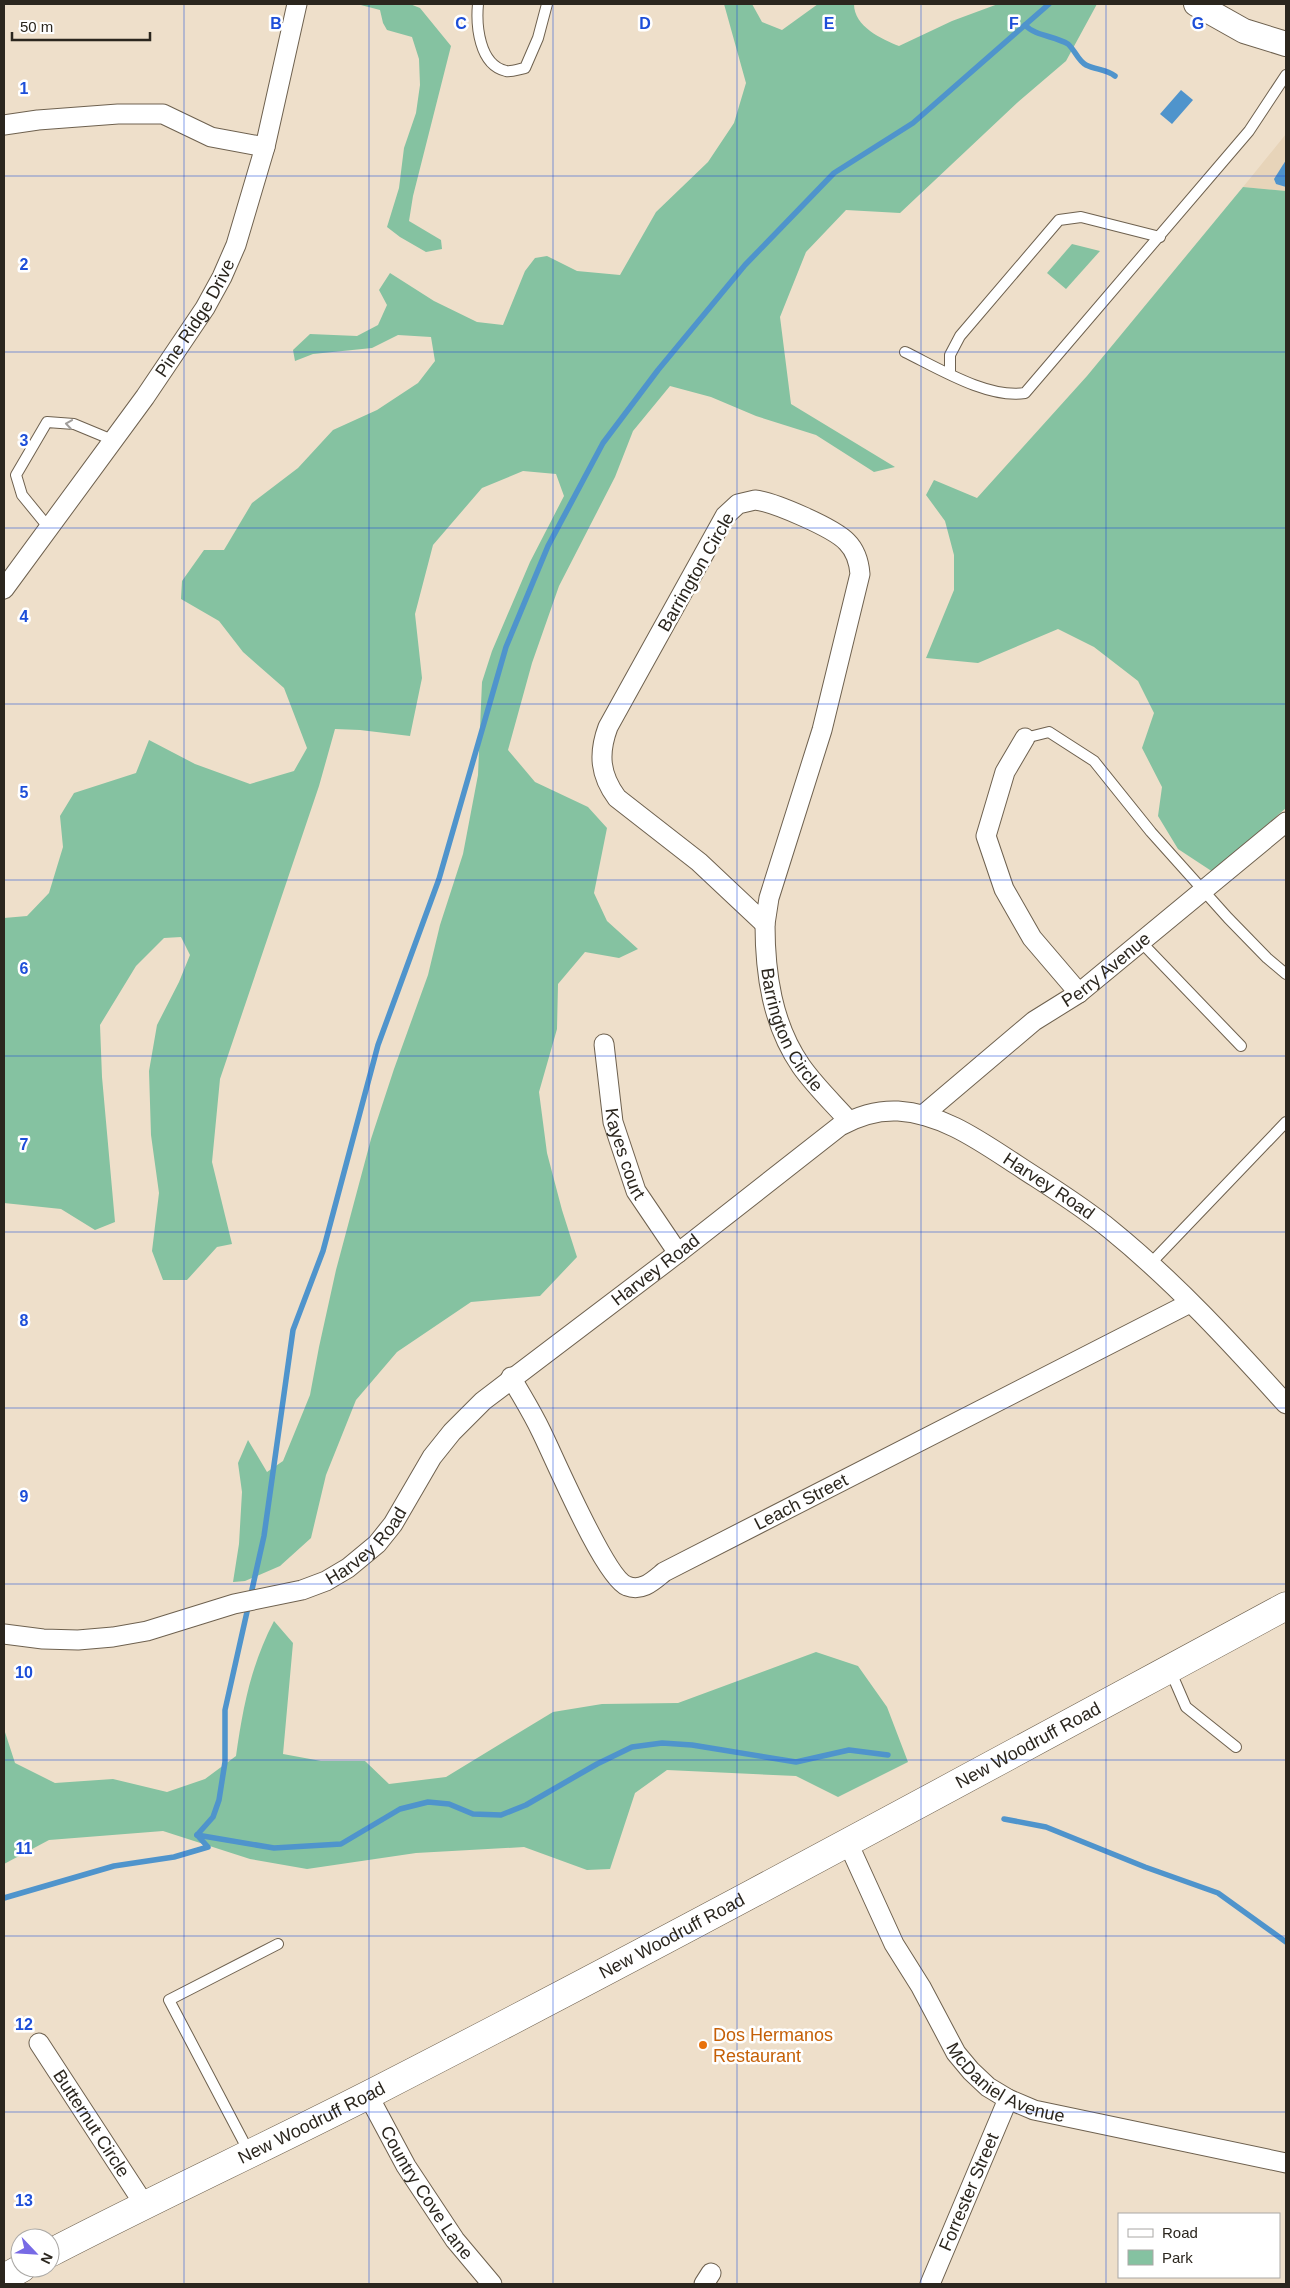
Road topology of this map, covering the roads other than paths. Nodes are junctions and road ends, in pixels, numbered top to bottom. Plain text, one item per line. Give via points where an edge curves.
1 (297, 4) edge
2 (478, 4) edge
3 (547, 4) edge
4 (1196, 4) edge
5 (1286, 44) edge
6 (1286, 75) edge
7 (4, 125) edge
8 (265, 147) junction
9 (1160, 237) junction
10 (905, 352) dead end
11 (950, 374) junction
12 (115, 441) junction
13 (49, 528) junction
14 (4, 589) edge
15 (1025, 738) joint
16 (1286, 822) edge
17 (1204, 890) junction
18 (765, 924) junction
19 (1141, 942) junction
20 (1286, 974) edge
21 (1079, 993) junction
22 (604, 1044) dead end
23 (1241, 1046) dead end
24 (923, 1115) junction
25 (849, 1121) junction
26 (1286, 1122) edge
27 (678, 1252) junction
28 (1150, 1264) junction
29 (1190, 1303) junction
30 (511, 1377) junction
31 (1286, 1404) edge
32 (1286, 1606) edge
33 (4, 1634) edge
34 (1170, 1669) junction
35 (1236, 1747) dead end
36 (848, 1843) junction
37 (278, 1944) dead end
38 (39, 2043) dead end
39 (368, 2095) junction
40 (1008, 2100) junction
41 (250, 2152) junction
42 (1286, 2163) edge
43 (144, 2204) junction
44 (60, 2248) edge
45 (492, 2284) edge
46 (930, 2284) edge

1 - 8 street, Pine Ridge Drive
2 - 3 lane via 476,23 483,50 497,68 508,71 525,68 538,38
4 - 5 street via 1244,31
6 - 9 lane via 1249,131
7 - 8 street via 118,114 162,114 211,137
8 - 12 street, Pine Ridge Drive via 236,245 222,277 205,308
9 - 11 lane via 1025,393 1010,395
9 - 11 lane via 1081,217 1059,220 960,336 950,355
10 - 11 lane
12 - 13 street, Pine Ridge Drive
12 -> 13 lane via 74,424 47,422 16,475 22,495
13 - 14 street, Pine Ridge Drive
15 - 17 lane via 1049,732 1094,761 1151,832
15 - 21 street via 1005,772 986,836 1004,889 1032,938
16 - 17 street, Perry Avenue
17 - 19 street, Perry Avenue
17 - 20 lane
18 - 18 street, Barrington Circle via 699,862 616,798 608,786 601,756 608,727 725,516 738,504 755,500 772,503 840,535 855,552 860,574 824,724 769,898
18 - 25 street, Barrington Circle via 765,961 783,1032 800,1065
19 - 21 street, Perry Avenue
19 - 23 lane
21 - 24 street, Perry Avenue via 1034,1021
22 - 27 street, Kayes court via 613,1122 636,1191
24 - 25 street, Harvey Road via 882,1111
24 - 28 street, Harvey Road via 970,1134 1110,1229
25 - 27 street, Harvey Road
26 - 28 lane
27 - 30 street, Harvey Road
28 - 29 street, Harvey Road
29 - 30 street, Leach Street via 865,1468 641,1587 628,1586 616,1578
29 - 31 street, Harvey Road
30 - 33 street, Harvey Road via 482,1400 452,1432 414,1484 393,1524 368,1553 326,1581 302,1590 234,1604 147,1631 113,1637 78,1640
32 - 34 main road, New Woodruff Road
34 - 35 lane via 1186,1707
34 - 36 main road, New Woodruff Road
36 - 39 main road, New Woodruff Road
36 - 40 street, McDaniel Avenue via 894,1944 922,1987 956,2053 988,2087
37 - 41 lane via 169,2000
38 - 43 street, Butternut Circle
39 - 41 main road, New Woodruff Road
39 - 45 street, Country Cove Lane via 411,2174 455,2240
40 - 42 street, McDaniel Avenue via 1061,2117
40 - 46 street, Forrester Street
41 - 43 main road, New Woodruff Road
43 - 44 main road, New Woodruff Road

